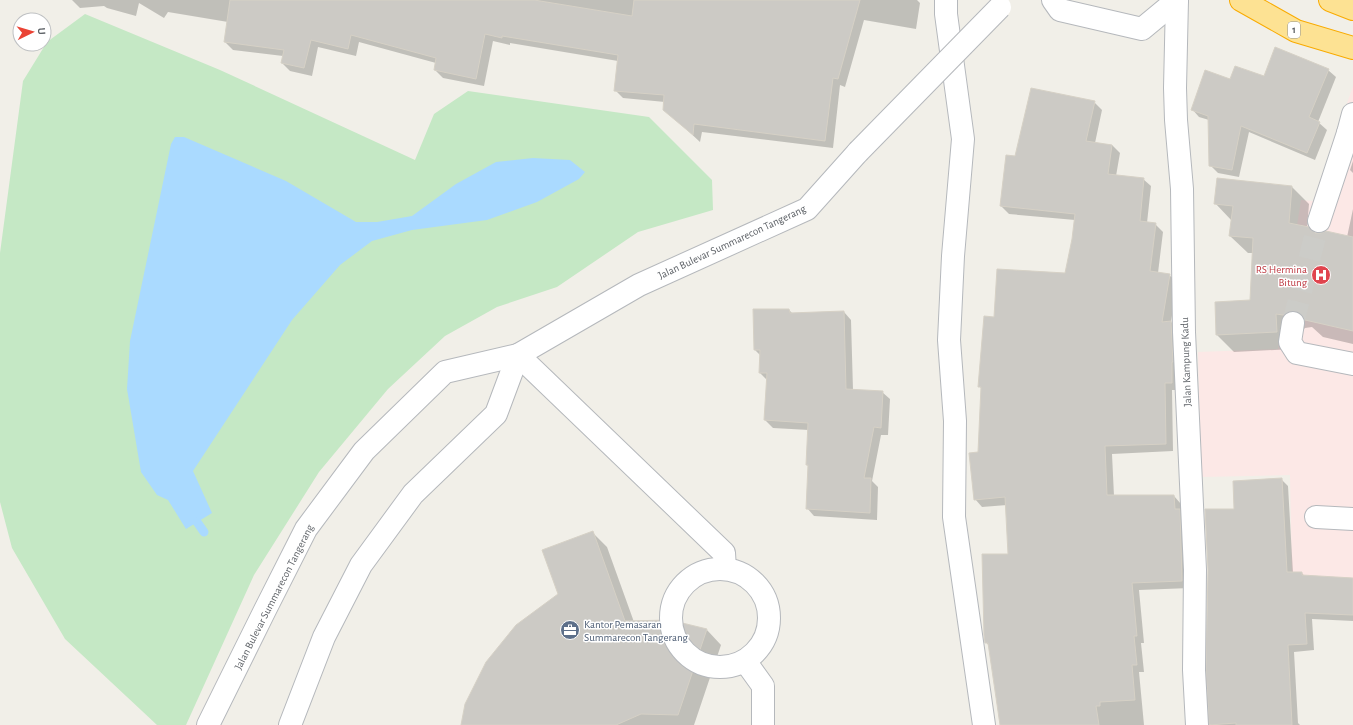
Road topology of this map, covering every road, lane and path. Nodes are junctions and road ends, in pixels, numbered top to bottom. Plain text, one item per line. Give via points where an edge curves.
1 (946, 0) edge
2 (1053, 0) edge
3 (1177, 0) edge
4 (1241, 0) edge
5 (1330, 0) edge
6 (1005, 2) edge
7 (1353, 9) edge
8 (1353, 48) edge
9 (1351, 127) edge
10 (1319, 221) tunnel mouth
11 (1294, 323) tunnel mouth
12 (518, 355) junction
13 (1353, 364) edge
14 (1316, 517) dead end
15 (1353, 519) edge
16 (725, 568) junction
17 (745, 661) junction
18 (208, 725) edge
19 (290, 725) edge
20 (763, 725) edge
21 (984, 725) edge
22 (1197, 725) edge

1 - 21 street via 963,139 949,340 955,421 954,517
2 - 3 street via 1060,10 1142,29
3 - 22 street, Jalan Kampung Kadu via 1176,113 1182,189 1184,332 1195,570 1194,670
4 - 8 highway, 1 via 1296,32
5 - 7 highway
6 - 12 street, Jalan Bulevar Summarecon Tangerang, bridge via 858,152 807,209 639,285
9 - 10 street
11 - 13 street via 1290,342 1297,352
12 - 16 street via 724,553
12 - 18 street, Jalan Bulevar Summarecon Tangerang via 445,372 364,451 306,529
12 - 19 street via 496,414 413,494 361,565 324,637
14 - 15 street
16 - 17 street via 745,575 755,584 760,589 768,608 769,628 760,647
16 - 17 street via 702,572 684,585 672,605 672,629 682,650 700,664 722,668
17 - 20 street via 763,686

